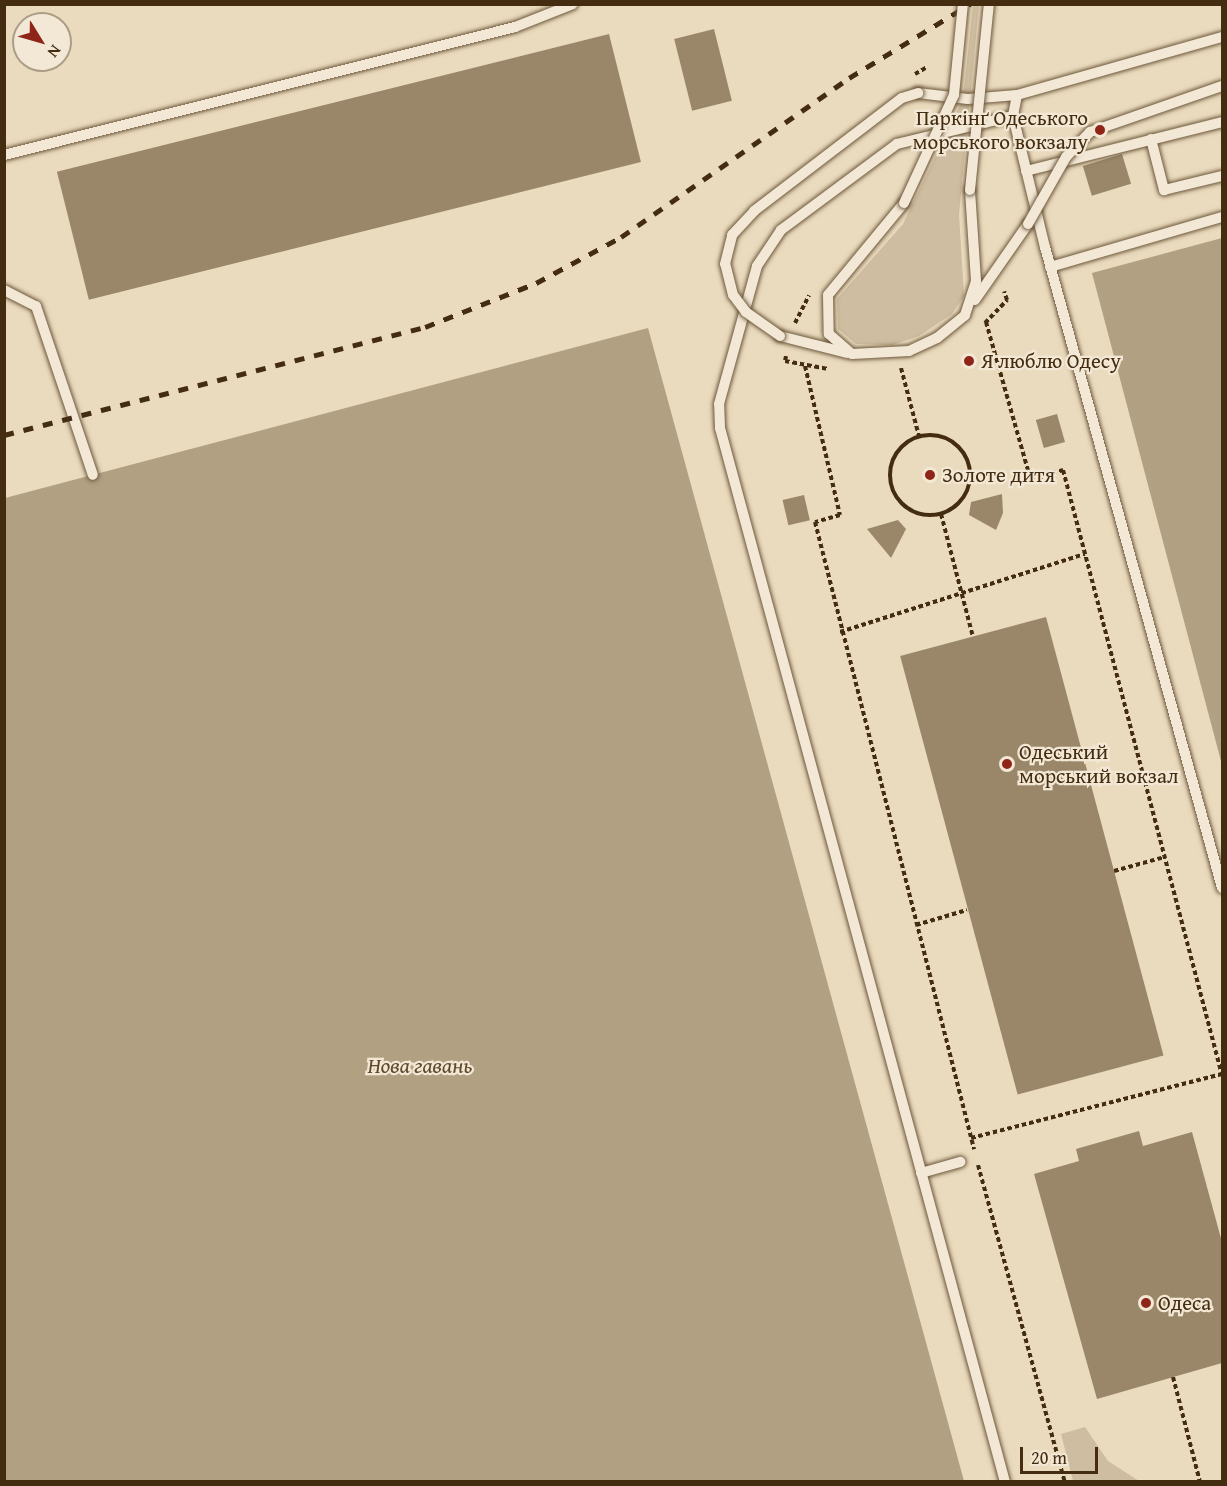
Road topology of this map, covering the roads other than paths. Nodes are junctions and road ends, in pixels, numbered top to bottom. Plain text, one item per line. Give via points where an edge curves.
1 (573, 4) edge
2 (963, 4) edge
3 (988, 4) edge
4 (1222, 37) edge
5 (1222, 86) edge
6 (1017, 95) junction
7 (1013, 116) junction
8 (1222, 122) edge
9 (1151, 140) junction
10 (4, 155) edge
11 (1026, 171) junction
12 (1222, 176) edge
13 (1222, 217) edge
14 (1050, 267) junction
15 (4, 290) edge
16 (970, 307) junction
17 (852, 354) junction
18 (93, 475) dead end
19 (1222, 888) edge
20 (960, 1162) dead end
21 (921, 1173) junction
22 (1005, 1482) edge

1 - 10 lane via 515,27
2 - 17 lane, bridge via 954,94 904,203 828,295 830,334
3 - 16 lane, bridge via 970,190 976,281
4 - 6 lane
5 - 16 lane, bridge via 1090,132 1066,157 1028,224
6 - 7 lane
6 - 17 lane, bridge via 968,99 918,93 892,105 754,211 732,235 725,264 733,295 746,312 785,339
7 - 11 lane
7 - 21 lane via 897,144 781,230 758,266 719,404 720,428
8 - 9 lane
9 - 11 lane
9 - 12 lane via 1164,190
11 - 14 lane
13 - 14 lane
14 - 19 lane
15 - 18 lane via 36,306
16 - 17 lane via 950,329 909,351
20 - 21 lane
21 - 22 lane

